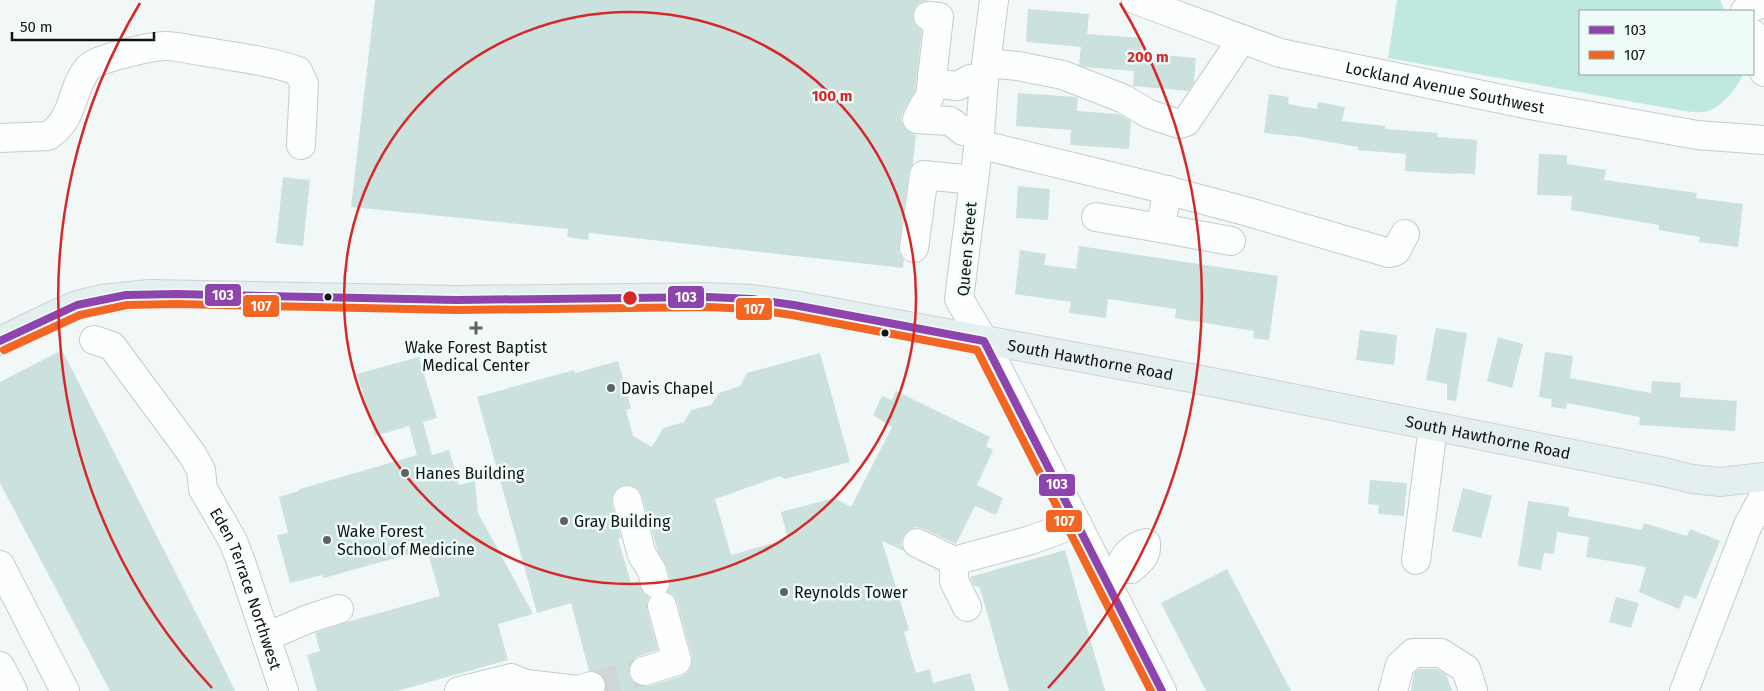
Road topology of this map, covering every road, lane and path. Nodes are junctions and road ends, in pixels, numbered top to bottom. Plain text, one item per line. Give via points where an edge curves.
1 (994, 0) edge
2 (1136, 0) edge
3 (1764, 2) edge
4 (1746, 10) edge
5 (928, 16) dead end
6 (1754, 37) edge
7 (1242, 40) junction
8 (1764, 72) edge
9 (980, 74) junction
10 (927, 75) junction
11 (974, 136) junction
12 (0, 138) edge
13 (1764, 140) edge
14 (301, 146) dead end
15 (974, 180) junction
16 (1168, 190) junction
17 (1096, 217) dead end
18 (1160, 228) junction
19 (1405, 234) dead end
20 (1231, 241) dead end
21 (914, 248) dead end
22 (77, 305) junction
23 (0, 341) edge
24 (984, 341) junction
25 (1433, 426) junction
26 (1764, 477) edge
27 (1764, 496) edge
28 (627, 500) dead end
29 (1077, 523) junction
30 (917, 543) dead end
31 (1416, 560) dead end
32 (954, 561) junction
33 (0, 565) edge
34 (967, 607) dead end
35 (339, 609) dead end
36 (266, 637) junction
37 (0, 666) edge
38 (644, 671) tunnel mouth
39 (591, 686) dead end
40 (527, 688) edge
41 (12, 691) edge
42 (65, 691) edge
43 (284, 691) edge
44 (460, 691) edge
45 (1162, 691) edge
46 (1393, 691) edge
47 (1472, 691) edge
48 (1684, 691) edge

1 - 9 street, Queen Street
2 - 7 street, Lockland Avenue Southwest
3 - 4 street
5 - 10 street via 939,17
6 - 8 street
7 - 9 street via 1186,122 1179,124 1063,75 1018,66
7 - 13 street, Lockland Avenue Southwest via 1280,53 1530,105 1697,135
9 - 10 street via 941,70
9 - 11 street, Queen Street
10 - 11 street via 930,96 917,126 950,121
11 - 15 street, Queen Street
11 - 16 street
12 - 14 street via 48,136 63,122 82,76 90,66 108,58 164,45 279,64 298,71 304,84
15 - 21 street via 919,182
15 - 24 street, Queen Street via 959,299
16 - 18 street
16 - 19 street via 1389,253 1396,251
17 - 18 street
18 - 20 street
22 - 23 main road, South Hawthorne Road
22 - 24 main road, South Hawthorne Road via 126,295 168,294 457,300 708,297 794,305
22 - 36 street, Eden Terrace Northwest via 94,340 112,346 192,454 201,470 203,489 233,541
24 - 25 main road, South Hawthorne Road
24 - 29 street, Queen Street
25 - 26 main road, South Hawthorne Road via 1692,479 1720,482
25 - 31 street
27 - 48 street via 1748,525
28 - 38 street via 678,661
29 - 32 street via 1031,540
29 - 45 street, Queen Street via 1113,576
30 - 32 street
32 - 34 street via 954,581
33 - 42 street
35 - 36 street
36 - 43 street, Eden Terrace Northwest
37 - 41 street
39 - 40 street via 578,690
40 - 44 street via 511,678
46 - 47 street via 1400,664 1413,653 1441,653 1466,669

